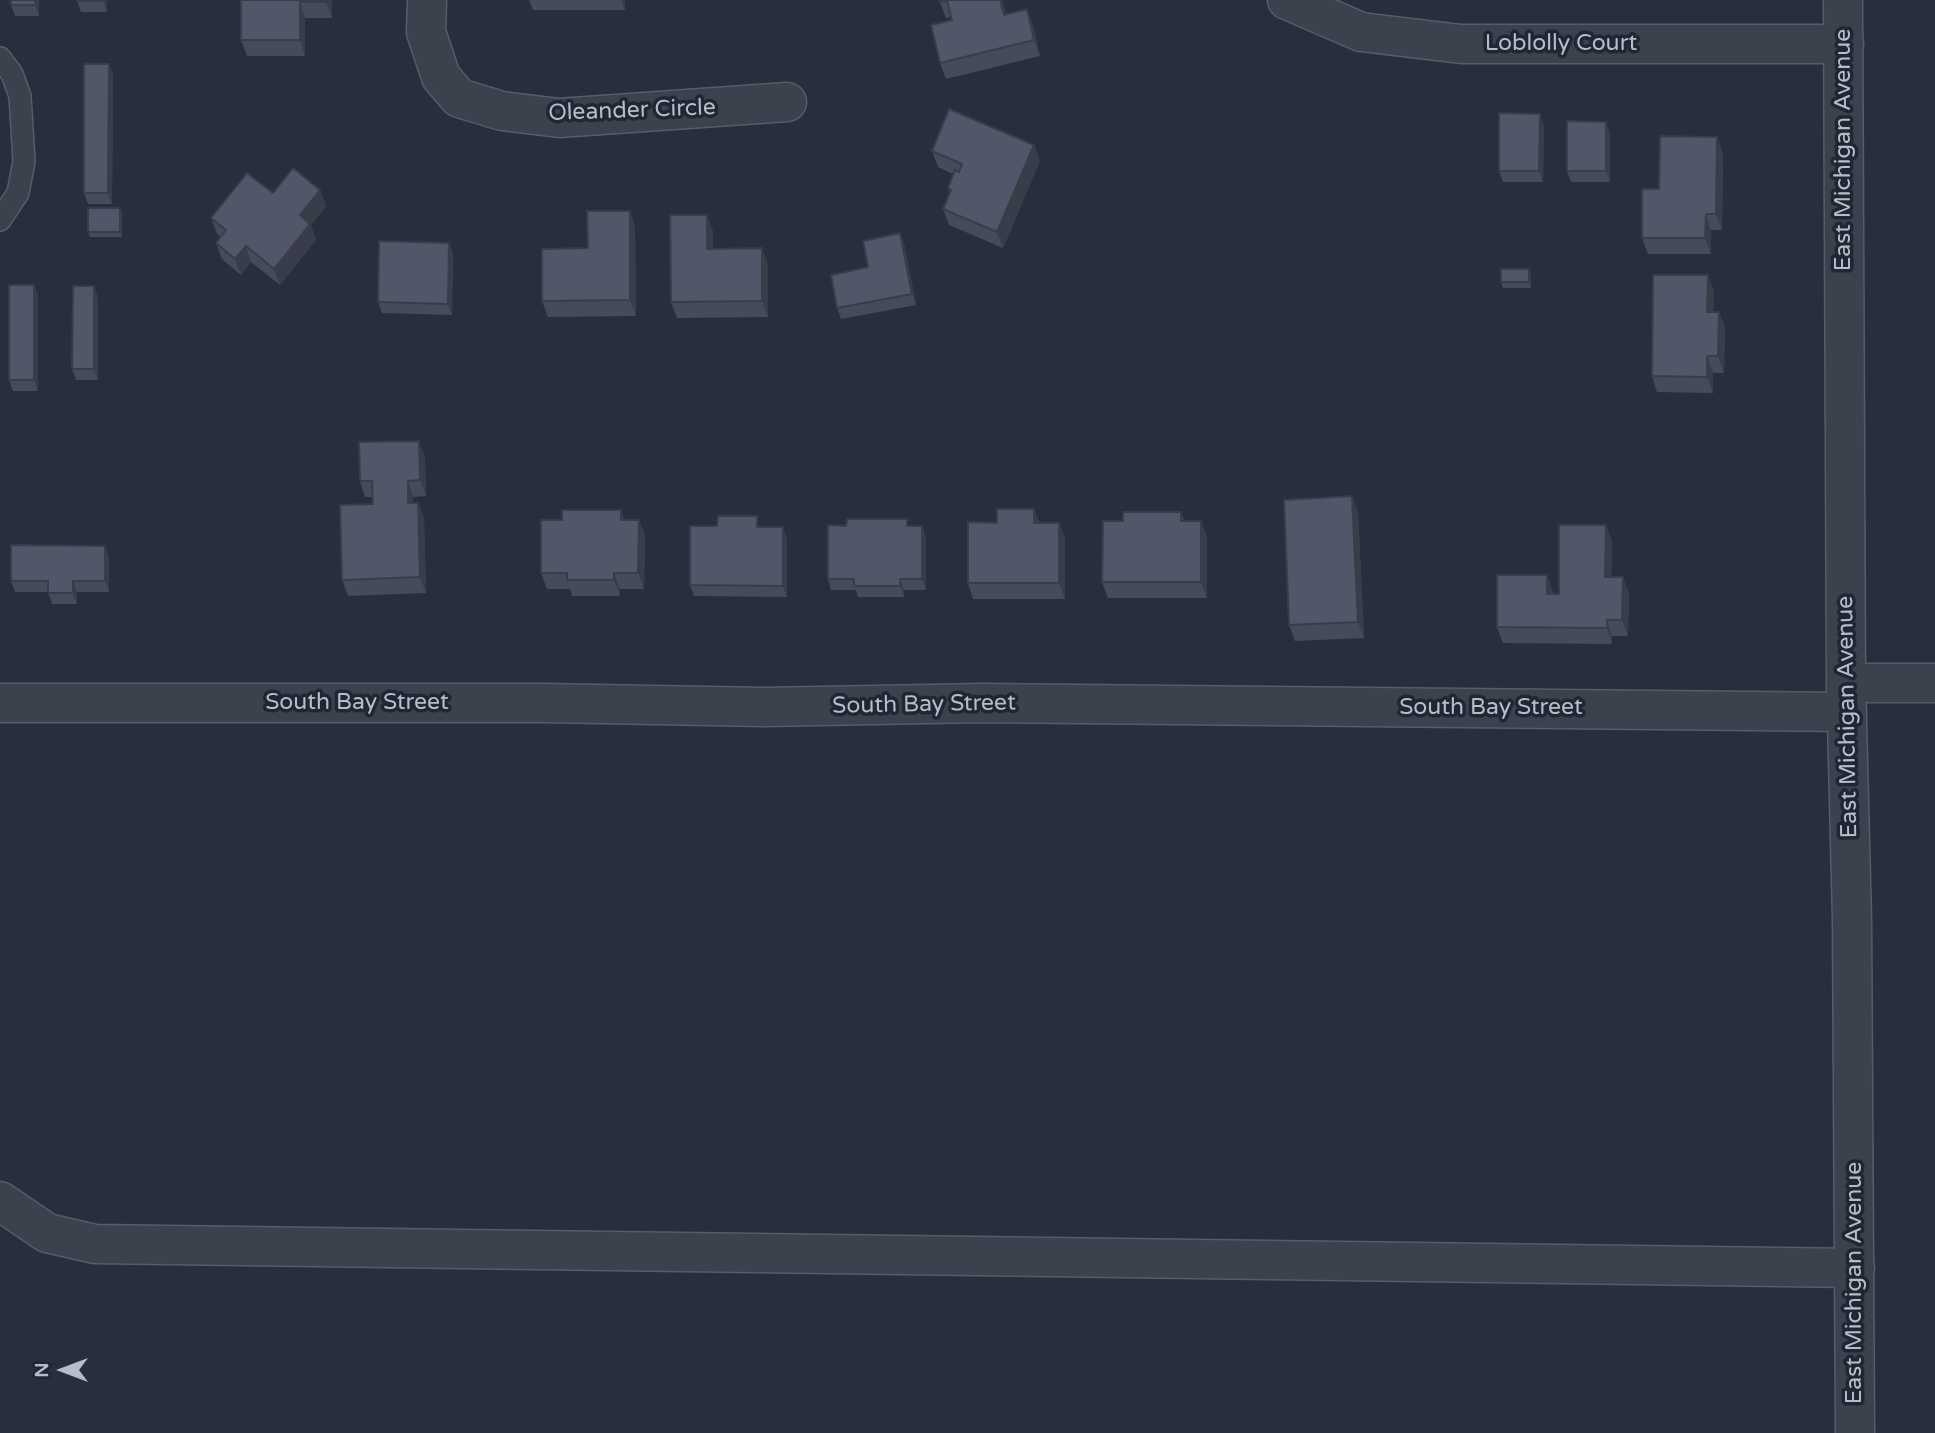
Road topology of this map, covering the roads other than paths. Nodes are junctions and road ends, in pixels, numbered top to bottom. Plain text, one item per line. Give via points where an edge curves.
1 (427, 0) edge
2 (1286, 0) edge
3 (1843, 0) edge
4 (1844, 44) junction
5 (0, 58) edge
6 (787, 102) dead end
7 (0, 220) edge
8 (1935, 683) edge
9 (1847, 697) junction
10 (0, 703) edge
11 (0, 1201) edge
12 (1855, 1268) junction
13 (1855, 1433) edge

1 - 6 street, Oleander Circle via 426,32 441,77 460,98 502,111 559,118
2 - 4 street, Loblolly Court via 1361,32 1461,44
3 - 4 street, East Michigan Avenue
4 - 9 street, East Michigan Avenue
5 - 7 lane via 20,96 24,160 18,193
8 - 9 street, South Bay Street
9 - 10 street, South Bay Street via 1640,708
9 - 12 street, East Michigan Avenue
11 - 12 street via 47,1233 95,1244
12 - 13 street, East Michigan Avenue

